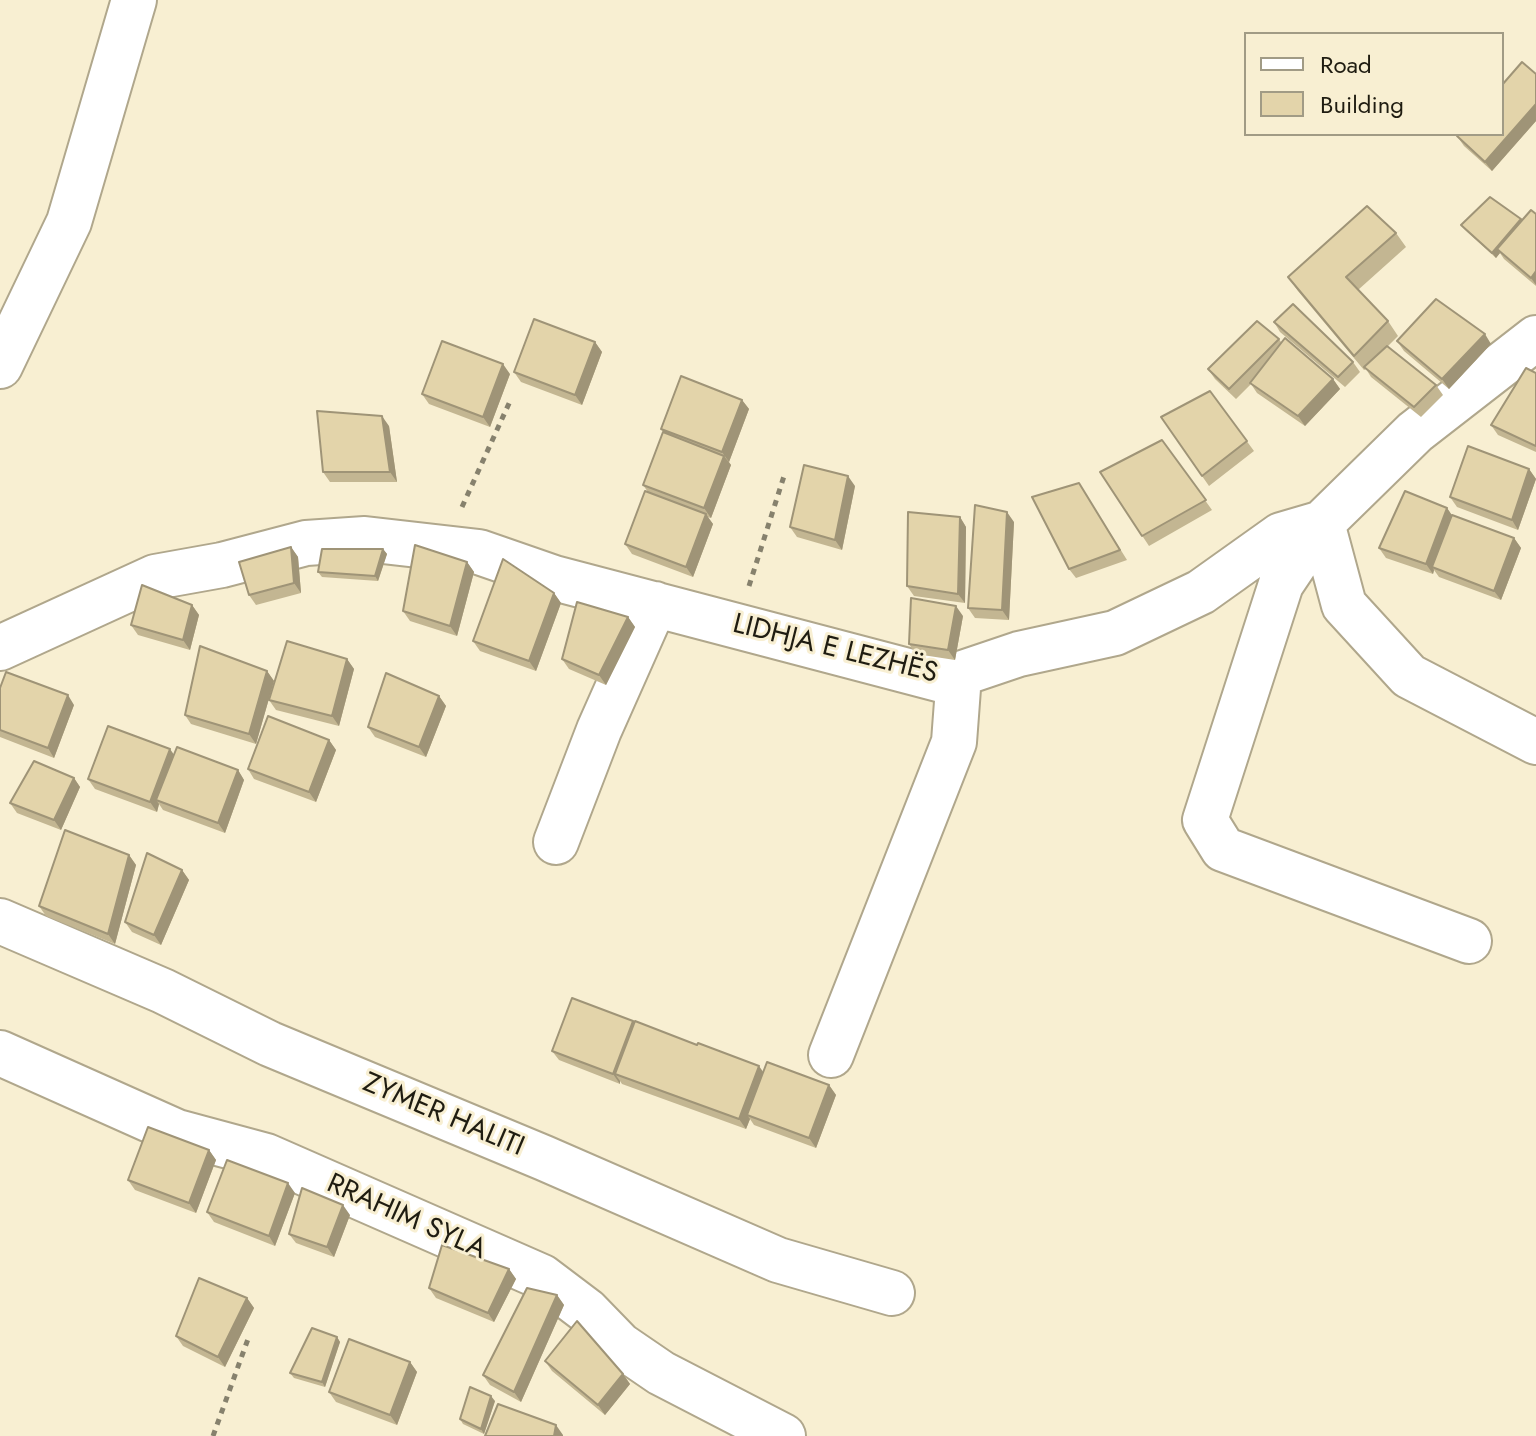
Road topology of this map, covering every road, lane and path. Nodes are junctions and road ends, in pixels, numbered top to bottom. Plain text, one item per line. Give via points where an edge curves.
1 (134, 0) edge
2 (1536, 338) edge
3 (0, 366) edge
4 (511, 399) dead end
5 (785, 473) dead end
6 (1322, 523) junction
7 (444, 547) junction
8 (655, 604) junction
9 (736, 626) junction
10 (0, 648) edge
11 (959, 675) junction
12 (1536, 742) edge
13 (556, 842) dead end
14 (0, 921) edge
15 (1469, 941) dead end
16 (0, 1053) edge
17 (831, 1055) dead end
18 (892, 1293) dead end
19 (248, 1339) dead end
20 (213, 1436) edge
21 (783, 1436) edge

1 - 3 street via 69,222
2 - 6 street, LIDHJA E LEZHËS via 1415,432
4 - 7 path
5 - 9 path
6 - 11 street, LIDHJA E LEZHËS via 1281,535 1201,592 1115,633 1019,654
6 - 12 street via 1344,605 1409,676
6 - 15 street via 1281,584 1205,820 1223,849
7 - 8 street, LIDHJA E LEZHËS via 479,552
7 - 10 street, LIDHJA E LEZHËS via 365,539 306,543 155,577
8 - 9 street, LIDHJA E LEZHËS
8 - 13 street
9 - 11 street, LIDHJA E LEZHËS via 942,680
11 - 17 street via 954,742
14 - 18 street, ZYMER HALITI via 270,1044 778,1260
16 - 21 street, RRAHIM SYLA via 177,1132 266,1156 542,1277 661,1373
19 - 20 path

